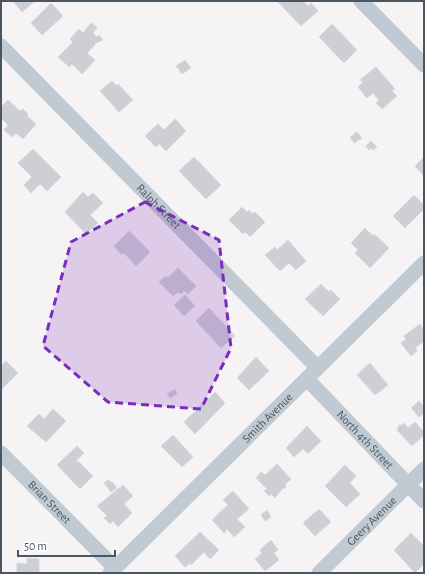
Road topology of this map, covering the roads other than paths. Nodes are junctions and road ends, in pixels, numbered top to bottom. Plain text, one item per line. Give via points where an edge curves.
1 (361, 1) edge
2 (1, 46) edge
3 (424, 65) edge
4 (424, 263) edge
5 (317, 367) junction
6 (307, 379) junction
7 (1, 453) edge
8 (424, 469) edge
9 (408, 485) junction
10 (424, 501) edge
11 (113, 571) edge
12 (319, 573) edge

1 - 3 street
2 - 5 street, Ralph Street
4 - 5 street, Smith Avenue
5 - 6 street, Smith Avenue
6 - 9 street, North 4th Street
6 - 11 street, Smith Avenue
7 - 11 street, Brian Street
8 - 9 street, Geery Avenue
9 - 10 street, North 4th Street
9 - 12 street, Geery Avenue

